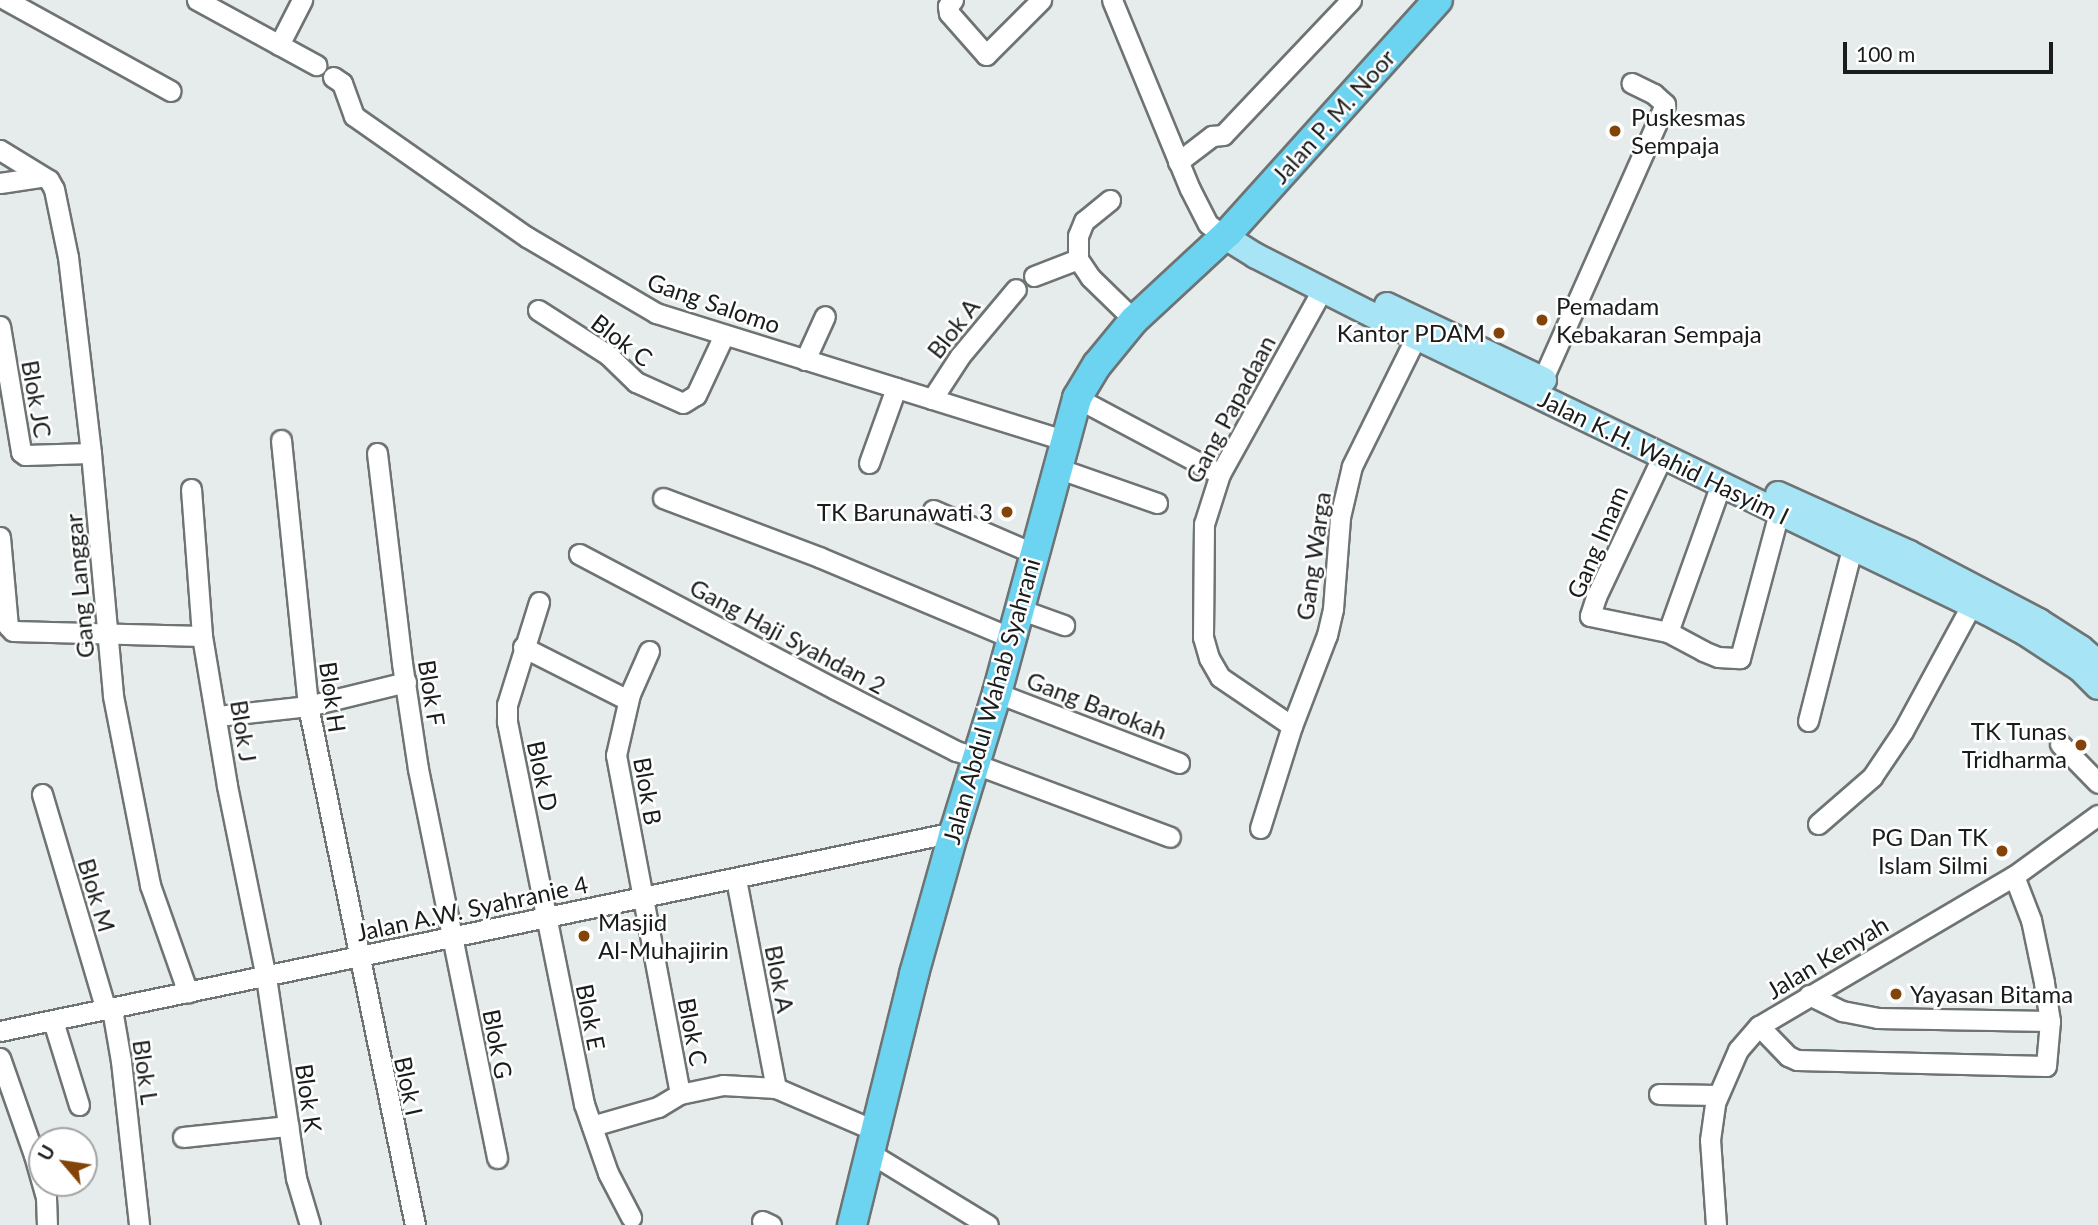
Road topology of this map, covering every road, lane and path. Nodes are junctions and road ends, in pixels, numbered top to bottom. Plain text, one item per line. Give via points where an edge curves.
1 (6, 0) edge
2 (197, 0) edge
3 (302, 0) edge
4 (1041, 0) edge
5 (1112, 0) edge
6 (1351, 0) edge
7 (1438, 0) edge
8 (951, 1) edge
9 (279, 45) junction
10 (316, 65) dead end
11 (332, 77) dead end
12 (1632, 82) dead end
13 (172, 91) dead end
14 (0, 150) edge
15 (1178, 162) junction
16 (40, 177) junction
17 (0, 183) edge
18 (1110, 200) dead end
19 (1230, 230) junction
20 (1078, 259) junction
21 (1034, 276) dead end
22 (1016, 289) dead end
23 (1322, 290) junction
24 (538, 310) dead end
25 (825, 316) dead end
26 (1134, 320) junction
27 (0, 326) edge
28 (724, 335) junction
29 (1416, 337) junction
30 (806, 360) junction
31 (896, 388) junction
32 (1540, 388) junction
33 (1077, 398) junction
34 (932, 399) junction
35 (281, 440) dead end
36 (1064, 440) junction
37 (91, 453) junction
38 (377, 453) dead end
39 (1663, 455) junction
40 (869, 463) dead end
41 (1057, 468) junction
42 (1220, 474) junction
43 (1721, 484) junction
44 (191, 489) dead end
45 (663, 498) dead end
46 (1157, 503) dead end
47 (933, 510) dead end
48 (1779, 512) junction
49 (0, 537) edge
50 (1866, 547) junction
51 (1033, 553) junction
52 (579, 554) dead end
53 (1904, 562) junction
54 (1, 568) edge
55 (539, 602) dead end
56 (1971, 606) junction
57 (1019, 609) junction
58 (1064, 625) dead end
59 (1668, 632) junction
60 (107, 634) junction
61 (202, 636) junction
62 (1012, 639) junction
63 (523, 646) junction
64 (649, 651) dead end
65 (2098, 663) edge
66 (406, 682) junction
67 (2098, 687) edge
68 (997, 693) junction
69 (629, 697) junction
70 (308, 706) junction
71 (218, 716) junction
72 (1808, 721) dead end
73 (1292, 726) junction
74 (2060, 744) dead end
75 (976, 760) junction
76 (1178, 763) dead end
77 (2098, 783) edge
78 (42, 794) dead end
79 (2098, 815) edge
80 (1818, 824) dead end
81 (1260, 828) dead end
82 (954, 832) junction
83 (1170, 837) dead end
84 (2014, 876) junction
85 (736, 879) junction
86 (642, 896) junction
87 (546, 917) junction
88 (452, 939) junction
89 (358, 957) junction
90 (266, 977) junction
91 (188, 993) junction
92 (1809, 995) junction
93 (109, 1010) junction
94 (53, 1021) junction
95 (2050, 1021) junction
96 (1759, 1026) junction
97 (0, 1031) edge
98 (0, 1058) edge
99 (776, 1088) junction
100 (680, 1094) junction
101 (1659, 1094) dead end
102 (1717, 1095) junction
103 (79, 1105) dead end
104 (288, 1126) junction
105 (592, 1126) junction
106 (183, 1137) dead end
107 (872, 1141) junction
108 (497, 1158) dead end
109 (631, 1217) dead end
110 (47, 1225) edge
111 (139, 1225) edge
112 (310, 1225) edge
113 (415, 1225) edge
114 (852, 1225) edge
115 (988, 1225) edge
116 (1716, 1225) edge

1 - 13 street
2 - 9 street
3 - 9 street
4 - 8 street via 986,55 949,13
5 - 15 street
6 - 15 street via 1223,135 1212,136
7 - 19 highway, Jalan P. M. Noor
9 - 10 street
11 - 28 street, Gang Salomo via 342,83 354,116 527,237 656,313
12 - 32 street via 1665,104
14 - 16 street
15 - 19 street via 1203,211
16 - 17 street
16 - 37 street, Gang Langgar via 52,185 68,257
18 - 20 street via 1084,221 1078,236
19 - 23 main road, Jalan K.H. Wahid Hasyim I via 1256,256
19 - 26 highway, Jalan Abdul Wahab Syahrani
19 - 32 main road, Jalan K.H. Wahid Hasyim I via 1295,259
20 - 21 street
20 - 26 street
22 - 34 street, Blok A via 960,356
23 - 29 main road, Jalan K.H. Wahid Hasyim I
23 - 42 street, Gang Papadaan
24 - 28 street, Blok C via 608,355 636,382 683,403 696,395
25 - 30 street
26 - 33 highway, Jalan Abdul Wahab Syahrani
27 - 37 street, Blok JC via 21,452
28 - 30 street, Gang Salomo
29 - 32 main road, Jalan K.H. Wahid Hasyim I
29 - 73 street, Gang Warga via 1352,466 1335,551 1327,635
30 - 31 street, Gang Salomo
31 - 34 street, Gang Salomo
31 - 40 street
32 - 39 main road, Jalan K.H. Wahid Hasyim I
32 - 50 main road, Jalan K.H. Wahid Hasyim I via 1719,467
33 - 36 highway, Jalan Abdul Wahab Syahrani
33 - 42 street
34 - 36 street, Gang Salomo
35 - 70 street, Blok H
36 - 41 highway, Jalan Abdul Wahab Syahrani
37 - 60 street, Gang Langgar
38 - 66 street, Blok F
39 - 43 main road, Jalan K.H. Wahid Hasyim I
39 - 59 street, Gang Imam via 1590,616
41 - 46 street
41 - 51 highway, Jalan Abdul Wahab Syahrani
42 - 73 street, Gang Papadaan via 1205,516 1203,637 1220,677
43 - 48 main road, Jalan K.H. Wahid Hasyim I
43 - 59 street
44 - 61 street, Blok J
45 - 62 street
47 - 51 street
48 - 50 main road, Jalan K.H. Wahid Hasyim I
48 - 59 street via 1740,658 1718,657
49 - 54 street
50 - 53 main road, Jalan K.H. Wahid Hasyim I
50 - 72 street
51 - 57 highway, Jalan Abdul Wahab Syahrani
52 - 75 street, Gang Haji Syahdan 2
53 - 56 main road, Jalan K.H. Wahid Hasyim I
53 - 65 main road, Jalan K.H. Wahid Hasyim I via 2039,621
54 - 60 street via 8,626 13,631
55 - 63 street, Blok D
56 - 67 main road, Jalan K.H. Wahid Hasyim I via 2025,633
56 - 80 street via 1903,731 1872,777
57 - 58 street
57 - 62 highway, Jalan Abdul Wahab Syahrani
60 - 61 street
60 - 91 street, Gang Langgar via 113,695 150,885
61 - 71 street, Blok J
62 - 68 highway, Jalan Abdul Wahab Syahrani
63 - 69 street
63 - 87 street, Blok D via 507,705 508,722
64 - 69 street, Blok B
66 - 70 street
66 - 88 street, Blok F via 418,769
68 - 75 highway, Jalan Abdul Wahab Syahrani
68 - 76 street, Gang Barokah
69 - 86 street, Blok B via 616,755
70 - 71 street
70 - 89 street, Blok H
71 - 90 street, Blok J via 227,786
73 - 81 street, Gang Warga
74 - 77 street
75 - 82 highway, Jalan Abdul Wahab Syahrani
75 - 83 street, Gang Haji Syahdan 2
78 - 93 street, Blok M
79 - 84 street, Jalan Kenyah
82 - 85 street, Jalan A.W. Syahranie 4
82 - 107 highway, Jalan Abdul Wahab Syahrani
84 - 92 street, Jalan Kenyah
84 - 95 street via 2031,920
85 - 86 street, Jalan A.W. Syahranie 4
85 - 99 street, Blok A
86 - 87 street, Jalan A.W. Syahranie 4
86 - 100 street, Blok C
87 - 88 street, Jalan A.W. Syahranie 4
87 - 105 street, Blok E
88 - 89 street, Jalan A.W. Syahranie 4
88 - 108 street, Blok G
89 - 90 street, Jalan A.W. Syahranie 4
89 - 113 street, Blok I
90 - 91 street, Jalan A.W. Syahranie 4
90 - 104 street, Blok K
91 - 93 street, Jalan A.W. Syahranie 4
92 - 95 street via 1842,1010 1877,1018
92 - 96 street, Jalan Kenyah
93 - 94 street, Jalan A.W. Syahranie 4
93 - 111 street, Blok L via 121,1061
94 - 97 street, Jalan A.W. Syahranie 4
94 - 103 street
95 - 96 street via 2048,1063 2040,1068 1797,1060
96 - 102 street, Jalan Kenyah via 1738,1050
98 - 110 street via 46,1197
99 - 100 street via 723,1085
99 - 107 street
100 - 105 street via 658,1107
101 - 102 street
102 - 116 street, Jalan Kenyah via 1710,1140
104 - 106 street
104 - 112 street, Blok K
105 - 109 street, Blok E via 608,1173
107 - 114 highway, Jalan Abdul Wahab Syahrani
107 - 115 street

